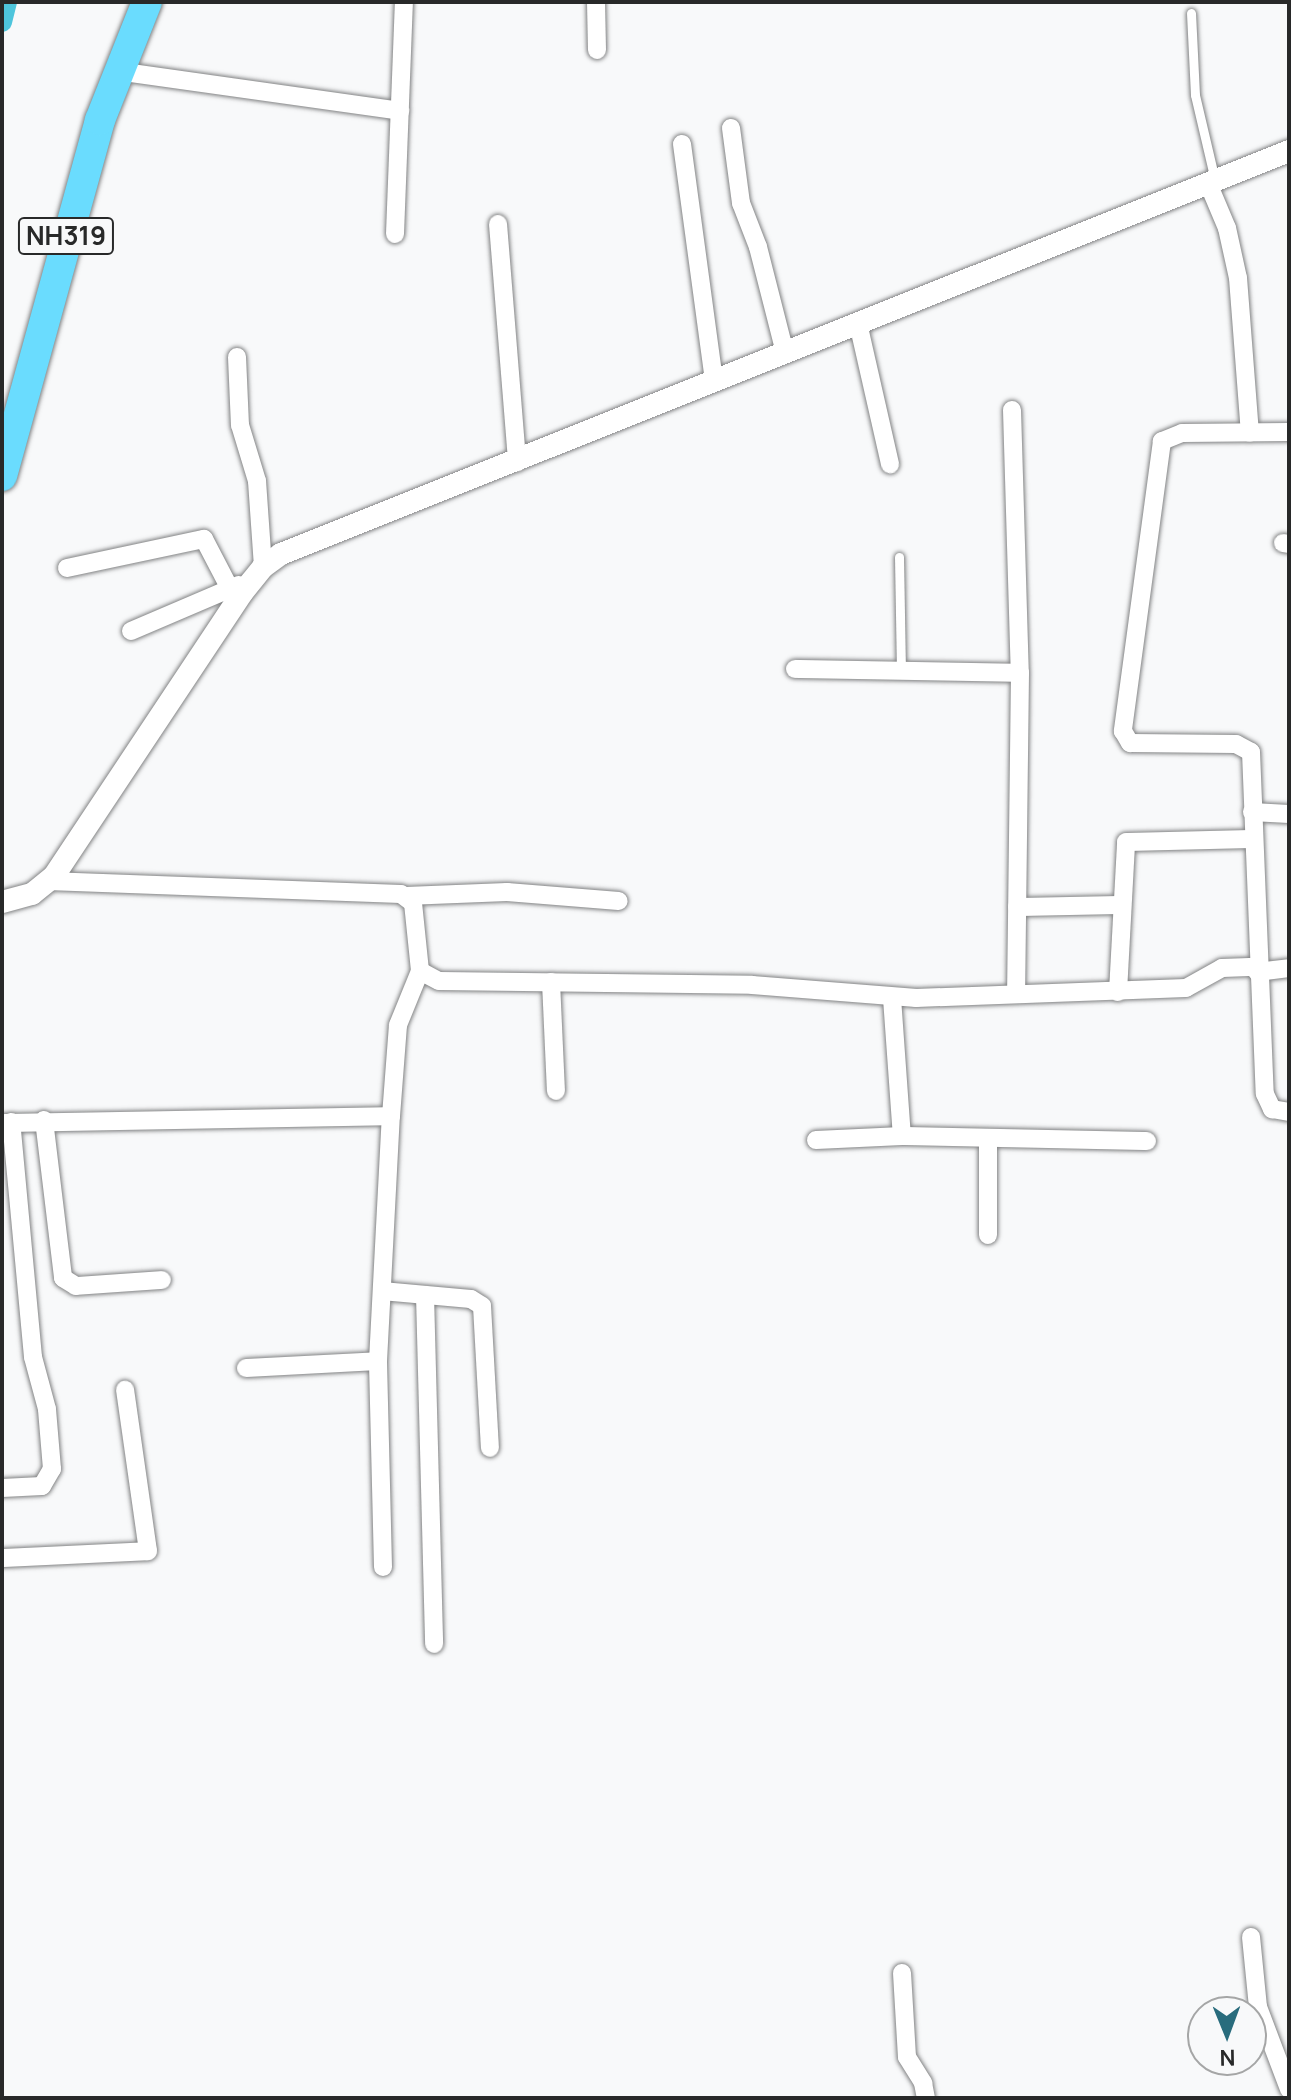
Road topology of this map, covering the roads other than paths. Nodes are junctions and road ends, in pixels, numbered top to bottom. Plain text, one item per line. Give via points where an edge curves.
1 (147, 2) edge
2 (404, 2) edge
3 (596, 2) edge
4 (1191, 13) dead end
5 (597, 50) dead end
6 (117, 71) junction
7 (400, 111) junction
8 (731, 128) dead end
9 (682, 144) dead end
10 (1289, 151) edge
11 (1212, 182) junction
12 (498, 224) dead end
13 (395, 234) dead end
14 (858, 323) junction
15 (785, 353) junction
16 (237, 357) dead end
17 (714, 382) junction
18 (1012, 410) dead end
19 (1289, 432) edge
20 (1250, 433) junction
21 (517, 462) junction
22 (890, 464) dead end
23 (2, 476) edge
24 (899, 557) dead end
25 (67, 568) dead end
26 (248, 579) junction
27 (131, 631) dead end
28 (795, 669) dead end
29 (901, 671) junction
30 (1020, 673) junction
31 (1252, 812) junction
32 (1289, 814) edge
33 (1252, 839) junction
34 (48, 881) junction
35 (406, 896) junction
36 (619, 901) dead end
37 (2, 902) edge
38 (1122, 905) junction
39 (1017, 907) junction
40 (1289, 968) edge
41 (1256, 970) junction
42 (420, 971) junction
43 (551, 982) junction
44 (1016, 991) junction
45 (1118, 992) junction
46 (892, 998) junction
47 (556, 1091) dead end
48 (1289, 1112) edge
49 (391, 1116) junction
50 (44, 1120) junction
51 (6, 1122) edge
52 (902, 1136) junction
53 (816, 1140) dead end
54 (988, 1141) junction
55 (1147, 1141) dead end
56 (988, 1235) dead end
57 (162, 1280) dead end
58 (382, 1291) junction
59 (425, 1295) junction
60 (378, 1361) junction
61 (246, 1368) dead end
62 (125, 1390) dead end
63 (490, 1448) dead end
64 (2, 1488) edge
65 (2, 1558) edge
66 (383, 1567) dead end
67 (434, 1644) dead end
68 (1251, 1937) dead end
69 (902, 1973) dead end
70 (1289, 2089) edge
71 (926, 2098) edge

1 - 6 highway, NH319
2 - 7 street
3 - 5 street
4 - 11 lane via 1195,95
6 - 7 street
6 - 23 highway, NH319 via 82,179
7 - 13 street
8 - 15 street via 741,203
9 - 17 street
10 - 11 street
11 - 14 street
11 - 20 street via 1238,278
12 - 21 street
14 - 15 street
14 - 22 street
15 - 17 street
16 - 26 street via 238,411 257,481
17 - 21 street
18 - 30 street
19 - 20 street
20 - 31 street via 1172,434 1159,446 1123,731 1130,743 1247,747 1252,755
21 - 26 street via 281,554
24 - 29 lane
25 - 26 street via 204,539
26 - 27 street
26 - 34 street via 98,816
28 - 29 street
29 - 30 street
30 - 39 street
31 - 32 street
31 - 33 street
33 - 38 street via 1128,840
33 - 41 street
34 - 35 street
34 - 37 street via 32,894
35 - 36 street via 507,892
35 - 42 street via 414,910
38 - 39 street
38 - 45 street
39 - 44 street
40 - 41 street
41 - 45 street via 1226,966 1186,988
41 - 48 street via 1266,1101 1272,1109
42 - 43 street via 439,981
42 - 49 street via 398,1025
43 - 46 street via 752,985
43 - 47 street
44 - 45 street
44 - 46 street
46 - 52 street
49 - 50 street via 232,1116 57,1125
49 - 58 street
50 - 51 street
50 - 57 street via 63,1278 76,1286
51 - 64 street via 33,1357 47,1409 52,1469 42,1486
52 - 53 street
52 - 54 street
54 - 55 street
54 - 56 street
58 - 59 street
58 - 60 street
59 - 63 street via 471,1299 482,1306
59 - 67 street
60 - 61 street
60 - 66 street
62 - 65 street via 148,1551
68 - 70 street via 1258,2007
69 - 71 street via 905,2049

